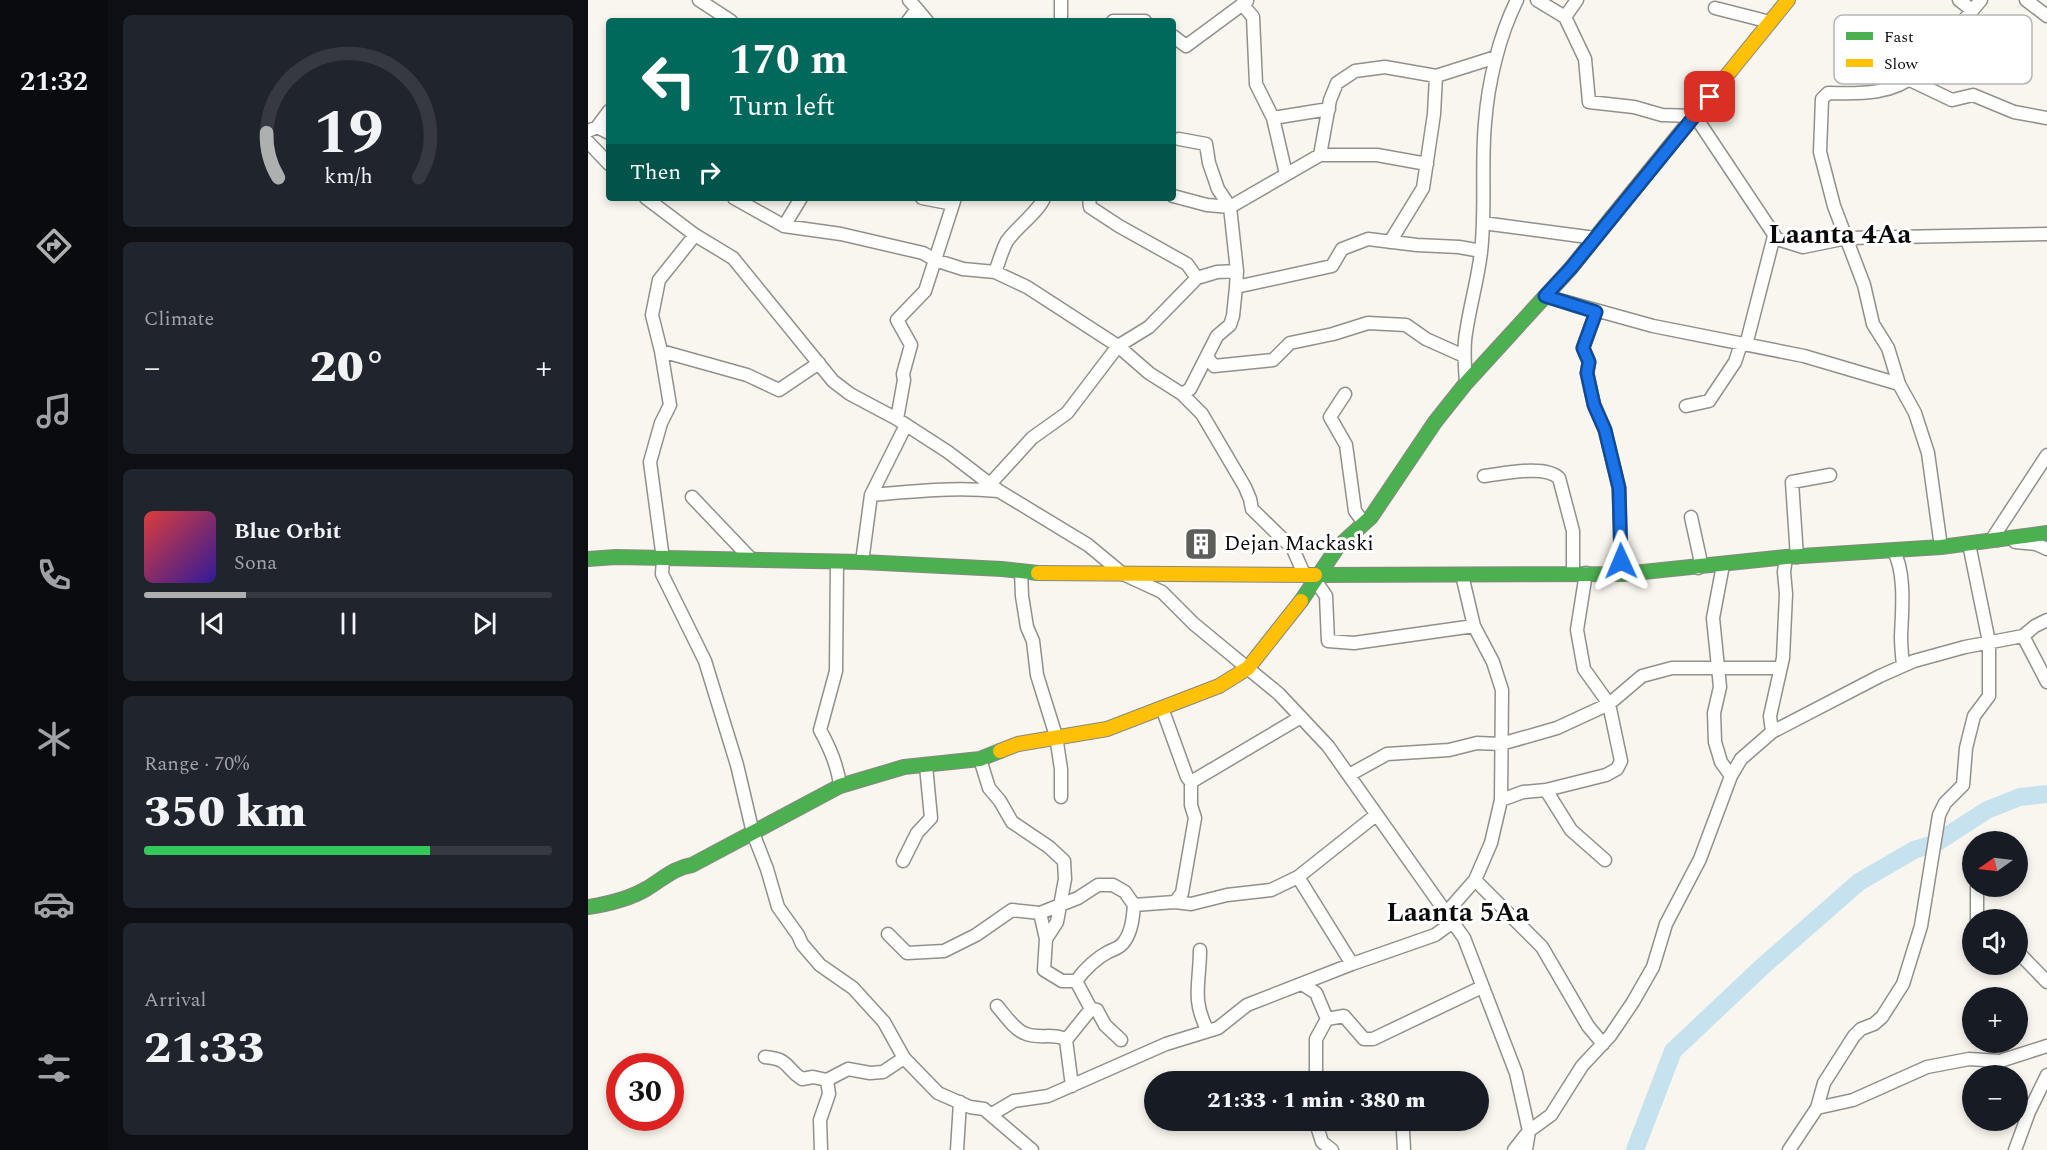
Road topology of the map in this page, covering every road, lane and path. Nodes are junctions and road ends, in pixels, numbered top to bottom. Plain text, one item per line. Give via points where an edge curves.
1 (699, 0) edge
2 (1061, 0) edge
3 (1517, 0) edge
4 (1537, 0) edge
5 (1577, 0) edge
6 (1788, 0) edge
7 (1959, 0) edge
8 (1981, 0) edge
9 (2026, 0) edge
10 (1245, 2) edge
11 (913, 5) edge
12 (1716, 8) dead end
13 (1972, 10) junction
14 (1968, 15) edge
15 (2047, 16) edge
16 (1565, 17) junction
17 (726, 18) edge
18 (924, 18) edge
19 (1061, 18) edge
20 (1770, 22) junction
21 (1176, 38) edge
22 (1496, 57) junction
23 (1436, 76) junction
24 (1900, 84) edge
25 (1918, 84) edge
26 (1329, 109) junction
27 (606, 116) edge
28 (1695, 116) junction
29 (1273, 118) junction
30 (2047, 118) edge
31 (598, 130) edge
32 (1179, 139) dead end
33 (588, 142) edge
34 (1320, 155) junction
35 (606, 161) edge
36 (1426, 164) junction
37 (1286, 174) junction
38 (1176, 197) edge
39 (650, 201) edge
40 (739, 201) edge
41 (799, 201) edge
42 (954, 201) edge
43 (1043, 201) edge
44 (1089, 201) edge
45 (1230, 207) junction
46 (1483, 223) junction
47 (784, 226) junction
48 (2047, 234) edge
49 (695, 236) junction
50 (1774, 236) junction
51 (1595, 238) junction
52 (1847, 238) junction
53 (1390, 242) junction
54 (1481, 251) junction
55 (935, 260) junction
56 (1237, 271) junction
57 (995, 272) junction
58 (1197, 278) junction
59 (1236, 288) junction
60 (1545, 296) junction
61 (1596, 312) junction
62 (1744, 345) junction
63 (1118, 346) junction
64 (662, 351) junction
65 (1464, 356) junction
66 (1207, 357) junction
67 (819, 363) junction
68 (1466, 383) junction
69 (1899, 384) junction
70 (1182, 394) junction
71 (1345, 394) dead end
72 (1686, 406) dead end
73 (902, 422) junction
74 (2047, 455) edge
75 (1830, 475) dead end
76 (1484, 476) dead end
77 (995, 488) junction
78 (871, 495) junction
79 (692, 497) dead end
80 (1691, 517) dead end
81 (1364, 523) junction
82 (2047, 533) edge
83 (1992, 539) junction
84 (1969, 544) junction
85 (1941, 546) junction
86 (2047, 549) edge
87 (1893, 550) junction
88 (1791, 557) junction
89 (588, 559) edge
90 (663, 559) junction
91 (752, 560) junction
92 (837, 562) junction
93 (862, 562) junction
94 (1723, 565) junction
95 (1698, 568) junction
96 (1021, 571) junction
97 (1580, 573) junction
98 (1123, 574) junction
99 (1624, 574) junction
100 (1462, 575) junction
101 (1312, 576) junction
102 (2047, 620) edge
103 (1474, 626) junction
104 (2023, 636) junction
105 (1989, 642) junction
106 (1903, 665) junction
107 (1248, 668) junction
108 (1720, 668) junction
109 (1780, 668) junction
110 (2047, 682) edge
111 (1609, 704) junction
112 (1162, 708) junction
113 (1301, 717) junction
114 (1772, 732) junction
115 (1056, 736) junction
116 (1501, 744) junction
117 (980, 759) junction
118 (926, 766) junction
119 (1349, 775) junction
120 (1731, 776) junction
121 (1191, 782) junction
122 (840, 786) junction
123 (1546, 790) junction
124 (1062, 797) dead end
125 (1502, 800) junction
126 (1376, 814) junction
127 (753, 833) junction
128 (1605, 860) dead end
129 (903, 861) dead end
130 (1298, 877) junction
131 (1475, 880) junction
132 (1175, 902) junction
133 (1060, 904) junction
134 (1134, 904) junction
135 (588, 907) edge
136 (1040, 913) junction
137 (1449, 917) junction
138 (888, 934) dead end
139 (1046, 939) junction
140 (1200, 950) dead end
141 (2028, 962) edge
142 (1352, 964) junction
143 (1077, 981) junction
144 (2047, 982) edge
145 (1302, 984) junction
146 (1482, 987) junction
147 (997, 1006) dead end
148 (1090, 1009) junction
149 (1327, 1018) junction
150 (1208, 1031) junction
151 (1066, 1040) junction
152 (1121, 1040) dead end
153 (1603, 1044) junction
154 (2047, 1046) edge
155 (765, 1057) dead end
156 (904, 1058) junction
157 (1316, 1071) edge
158 (2047, 1076) edge
159 (827, 1080) junction
160 (1072, 1086) junction
161 (960, 1102) junction
162 (1817, 1108) junction
163 (992, 1114) junction
164 (1318, 1131) edge
165 (1403, 1131) dead end
166 (1529, 1131) junction
167 (821, 1150) edge
168 (957, 1150) edge
169 (1032, 1150) edge
170 (1332, 1150) edge
171 (1404, 1150) edge
172 (1514, 1150) edge
173 (1526, 1150) edge
174 (1789, 1150) edge
175 (2015, 1150) edge

1 - 17 street
2 - 19 street
3 - 22 street
4 - 16 street
5 - 16 street
6 - 20 street
7 - 13 street
8 - 13 street
9 - 15 street
10 - 21 street via 1186,46
10 - 29 street via 1253,17 1256,84
11 - 18 street
12 - 20 street
13 - 14 street
16 - 28 street via 1585,59 1589,102 1662,115
20 - 28 street
22 - 23 street
22 - 46 street via 1485,123
23 - 26 street via 1385,67 1355,71 1337,83
23 - 36 street
24 - 52 street via 1867,94 1828,93 1822,99 1820,152
25 - 30 street via 1952,100 1972,95 2013,112
26 - 29 street
26 - 34 street
27 - 31 street
28 - 50 street
28 - 51 street
29 - 37 street
32 - 45 street via 1206,144 1218,189
33 - 35 street
34 - 36 street via 1377,155
34 - 37 street
36 - 53 street via 1423,188
37 - 45 street
38 - 45 street
39 - 49 street
40 - 47 street
41 - 47 street
42 - 55 street
43 - 57 street via 1006,242
44 - 58 street via 1090,207 1119,226 1187,264
45 - 56 street
46 - 51 street
46 - 54 street
47 - 55 street via 841,234 923,253
48 - 52 street
49 - 64 street via 659,280 652,315
49 - 67 street via 733,258
50 - 52 street via 1803,247
50 - 62 street
51 - 60 street
52 - 69 street via 1873,324 1888,348
53 - 54 street
53 - 59 street via 1368,239 1342,249 1332,266
54 - 65 street
55 - 57 street via 963,269
55 - 73 street via 925,291 897,320 911,345 903,374
56 - 58 street
56 - 59 street
57 - 63 street via 1027,287
58 - 63 street via 1149,327
59 - 66 street via 1230,325 1217,336
60 - 61 street
60 - 68 street
61 - 62 street
61 - 99 street via 1583,348 1589,362 1587,373 1594,405 1605,430 1619,488
62 - 69 street via 1804,356
62 - 72 street via 1710,400
63 - 70 street
63 - 77 street via 1067,413 1032,438
64 - 67 street via 747,375 779,390
64 - 90 street via 670,405 650,462
65 - 66 street via 1426,339 1407,325 1368,323 1290,343 1273,360 1214,366
65 - 68 street
66 - 70 street via 1190,389
67 - 73 street via 850,394
68 - 81 street
69 - 85 street via 1915,413 1928,453
70 - 101 street via 1202,414 1245,487 1252,509 1293,549
71 - 81 street via 1330,417 1346,445 1355,511
73 - 77 street
73 - 78 street
74 - 83 street
75 - 88 street via 1792,482
76 - 97 street via 1547,472 1559,478
77 - 78 street
77 - 98 street via 1088,544
78 - 93 street
79 - 91 street
80 - 95 street via 1700,558
81 - 101 street
82 - 83 street
83 - 84 street
83 - 86 street
84 - 85 street
84 - 105 street
85 - 87 street
87 - 88 street
87 - 106 street via 1898,558 1903,599
88 - 94 street
88 - 109 street via 1784,572
89 - 90 street
90 - 91 street
90 - 127 street via 662,574 705,661
91 - 92 street
92 - 93 street
92 - 122 street via 836,671 820,730 830,748
93 - 96 street
94 - 95 street
94 - 108 street via 1713,618
95 - 99 street
96 - 98 street via 1050,575
96 - 115 street via 1037,675
97 - 99 street
97 - 100 street
97 - 111 street via 1577,630 1584,669
98 - 101 street
98 - 107 street via 1162,592
100 - 101 street
100 - 103 street
101 - 103 street via 1326,596 1328,641 1354,643
101 - 107 street via 1307,594
102 - 104 street
103 - 116 street via 1502,690
104 - 105 street
104 - 110 street
105 - 106 street
105 - 162 street via 1989,696 1974,716 1963,785 1939,815 1921,926 1903,984 1882,1017 1854,1036 1824,1083
106 - 114 street
107 - 112 street via 1220,686
107 - 113 street
108 - 109 street
108 - 111 street via 1684,667 1642,676
108 - 120 street via 1715,742 1721,762
109 - 114 street via 1770,716
111 - 116 street via 1557,728
111 - 123 street via 1621,761 1617,770
112 - 115 street via 1107,729
112 - 121 street
113 - 119 street
113 - 121 street
114 - 120 street via 1741,759
115 - 117 street via 1018,744
115 - 124 street
116 - 119 street via 1477,743 1449,750 1387,754
116 - 125 street
117 - 118 street
117 - 133 street via 989,788 1012,822 1064,861
118 - 122 street via 904,767
118 - 129 street via 931,818 917,833
119 - 126 street
120 - 153 street via 1700,859 1666,924 1653,967
121 - 132 street via 1195,818 1182,893
122 - 127 street
123 - 125 street via 1523,792
123 - 128 street via 1571,830
125 - 131 street via 1491,843
126 - 130 street
126 - 137 street
127 - 135 street via 692,865 667,872 651,886 628,897
127 - 156 street via 778,907 802,944 820,965 853,988 884,1022
130 - 132 street via 1271,890 1191,904
130 - 142 street
131 - 137 street
131 - 153 street via 1542,947 1588,1026
132 - 134 street
133 - 134 street via 1098,885 1113,885
133 - 136 street
133 - 139 street via 1057,922
134 - 143 street via 1125,941 1086,968
136 - 138 street via 1012,910 944,951 907,953
136 - 139 street
137 - 142 street via 1435,935
137 - 146 street via 1464,938
139 - 143 street via 1044,970 1062,981
140 - 150 street via 1196,995 1200,1017
141 - 144 street
142 - 145 street
143 - 148 street
145 - 149 street via 1316,993
145 - 150 street via 1247,1005 1218,1028
146 - 149 street via 1373,1039 1364,1039 1344,1016
146 - 166 street via 1516,1073
147 - 151 street via 1023,1033 1061,1036
148 - 151 street
148 - 152 street via 1097,1010 1105,1025
149 - 157 street via 1316,1039
150 - 160 street via 1166,1044
151 - 160 street
153 - 166 street via 1582,1066 1551,1115
154 - 162 street via 2000,1061 1969,1059 1927,1067 1853,1100
155 - 159 street via 779,1058 802,1079
156 - 159 street via 883,1071 848,1069
156 - 161 street via 938,1092
158 - 175 street
159 - 167 street via 829,1094 820,1120
160 - 163 street via 1048,1096 1014,1101
161 - 163 street
161 - 168 street
162 - 174 street
163 - 169 street
164 - 170 street via 1322,1142
165 - 171 street
166 - 172 street
166 - 173 street

